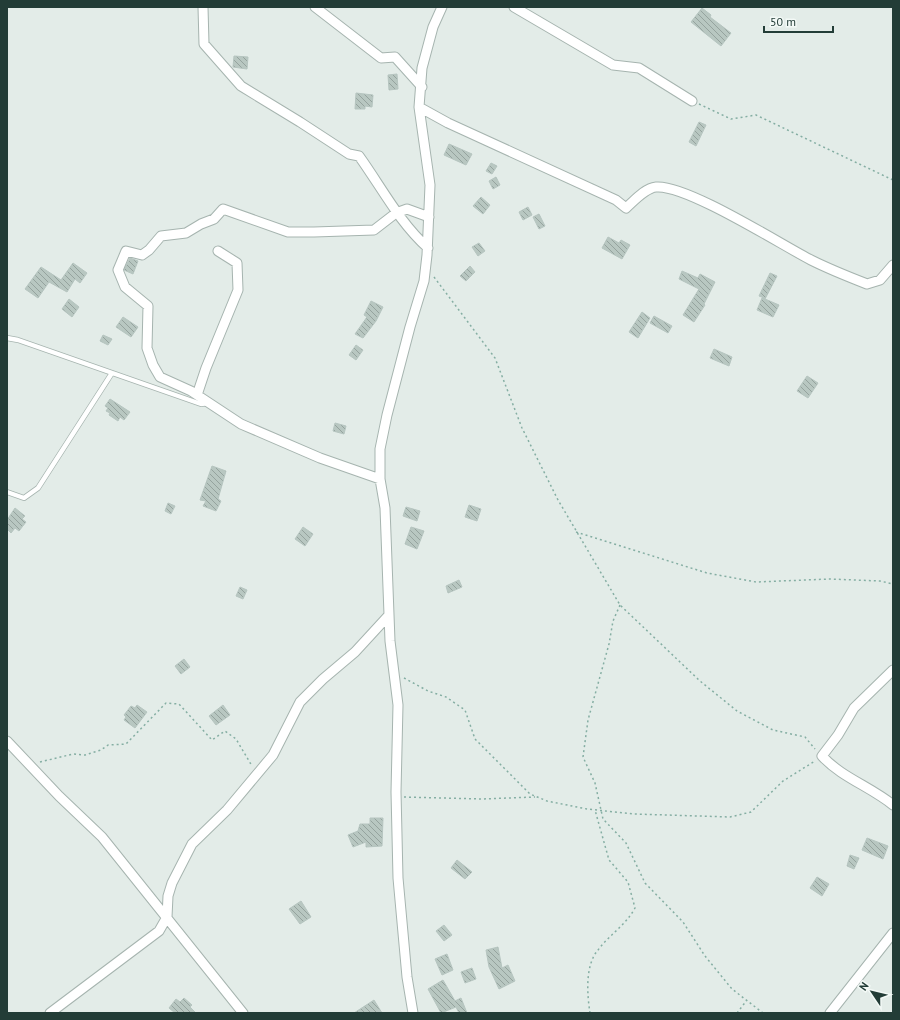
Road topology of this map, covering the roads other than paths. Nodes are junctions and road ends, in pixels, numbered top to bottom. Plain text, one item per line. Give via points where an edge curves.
1 (203, 7) edge
2 (315, 7) edge
3 (442, 7) edge
4 (514, 7) edge
5 (422, 87) junction
6 (692, 101) road end
7 (419, 107) junction
8 (396, 213) junction
9 (429, 217) junction
10 (428, 248) junction
11 (218, 251) dead end
12 (893, 265) edge
13 (7, 338) edge
14 (112, 373) junction
15 (197, 395) junction
16 (209, 403) junction
17 (380, 479) junction
18 (7, 492) edge
19 (389, 615) junction
20 (893, 670) edge
21 (7, 741) edge
22 (893, 805) edge
23 (167, 917) junction
24 (893, 933) edge
25 (835, 1011) edge
26 (50, 1013) edge
27 (243, 1013) edge
28 (413, 1013) edge

1 - 8 street via 204,44 241,86 349,154 359,156
2 - 5 street via 381,58 395,57
3 - 5 street via 433,27 422,68
4 - 6 street via 613,65 639,68
5 - 7 street
7 - 9 street via 430,185
7 - 12 street via 448,123 616,200 626,208 654,187 672,188 716,208 812,260 867,284 880,280
8 - 9 street via 407,209
8 - 10 street
8 - 15 street via 374,230 288,232 223,209 214,219 186,233 161,236 142,255 126,251 118,270 125,287 148,306 146,339 153,365 160,377
9 - 10 street
10 - 17 street via 424,281 387,415 380,449
11 - 15 street via 237,263 238,290
13 - 14 lane
14 - 16 lane via 201,404
14 - 18 lane via 38,488 24,498
15 - 16 street
16 - 17 street via 241,424 320,458
17 - 19 street via 385,508
19 - 23 street via 355,652 300,702 274,755 214,824 192,844 172,883 168,896
19 - 28 street via 398,705 398,878
20 - 22 street via 854,708 822,756 830,765 878,793
21 - 23 street via 102,837
23 - 26 street via 159,931
23 - 27 street
24 - 25 street

